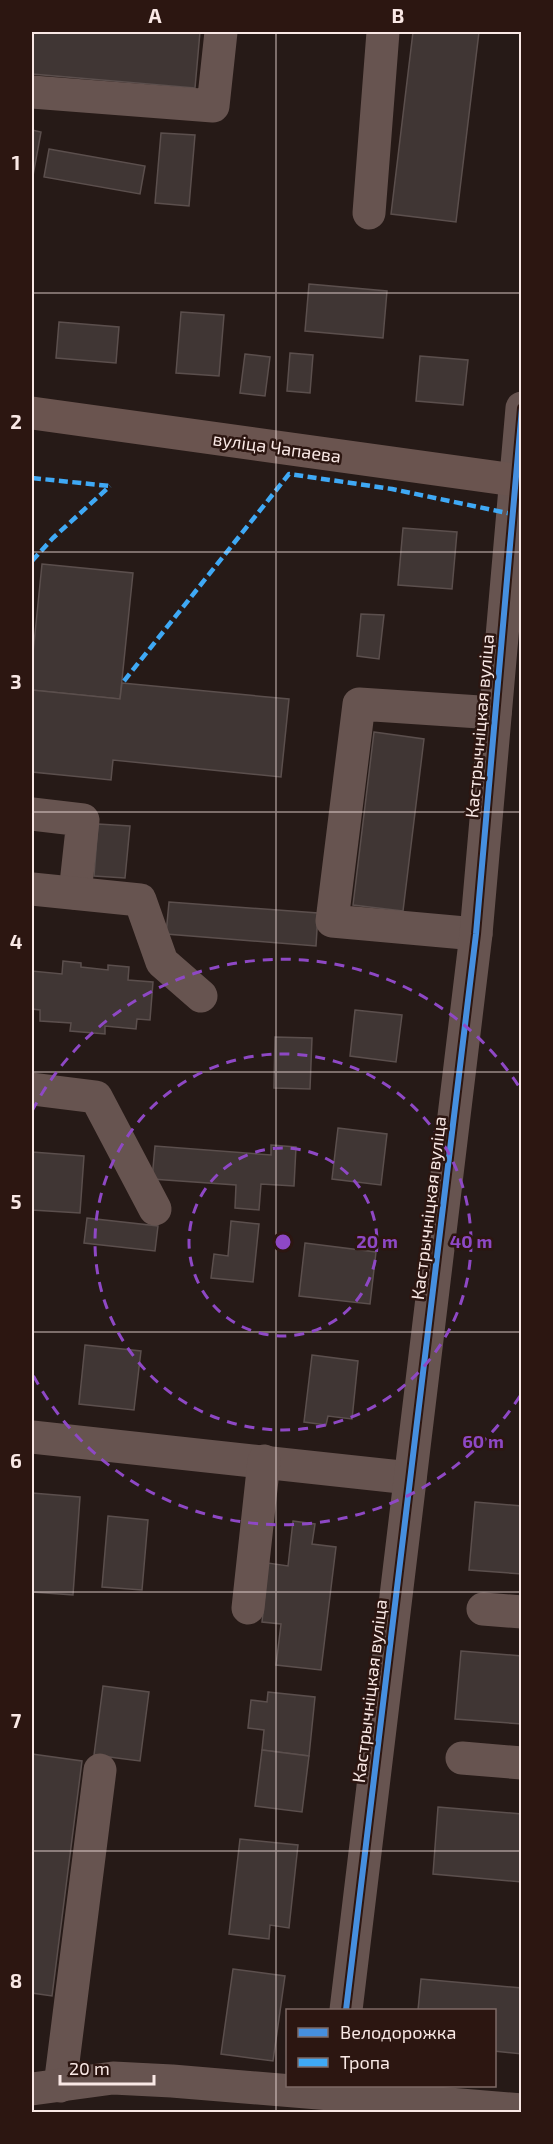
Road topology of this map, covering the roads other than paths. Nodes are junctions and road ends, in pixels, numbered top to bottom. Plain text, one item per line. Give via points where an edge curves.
1 (220, 32) edge
2 (383, 32) edge
3 (32, 92) edge
4 (369, 213) dead end
5 (522, 408) edge
6 (32, 413) edge
7 (518, 481) edge
8 (495, 713) junction
9 (32, 814) edge
10 (32, 889) edge
11 (75, 893) junction
12 (476, 934) junction
13 (201, 996) dead end
14 (32, 1089) edge
15 (155, 1209) dead end
16 (32, 1437) edge
17 (264, 1461) junction
18 (411, 1478) junction
19 (248, 1608) dead end
20 (483, 1609) dead end
21 (522, 1612) edge
22 (462, 1758) dead end
23 (522, 1763) edge
24 (100, 1770) dead end
25 (346, 2009) edge
26 (46, 2087) edge
27 (336, 2091) edge
28 (522, 2110) edge

1 - 3 street via 213,106
2 - 4 street
5 - 7 street, Кастрычніцкая вуліца
6 - 7 main road, вуліца Чапаева
7 - 8 street, Кастрычніцкая вуліца
8 - 12 street, Кастрычніцкая вуліца
8 - 12 street via 359,704 332,921
9 - 11 street via 83,820
10 - 11 street
11 - 13 street via 140,900 162,962
12 - 18 street, Кастрычніцкая вуліца
14 - 15 street via 96,1097
16 - 17 street
17 - 18 street
17 - 19 street
18 - 25 street, Кастрычніцкая вуліца
20 - 21 street
22 - 23 street
24 - 26 street
26 - 27 street via 112,2078
27 - 28 street

